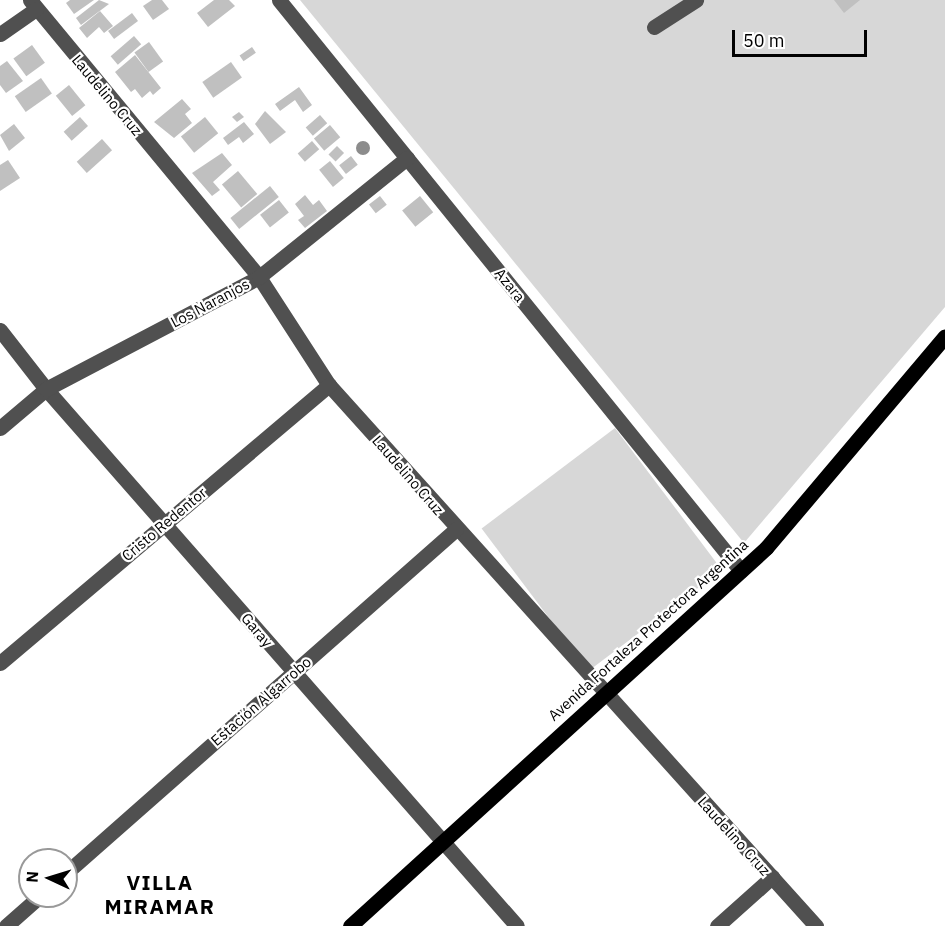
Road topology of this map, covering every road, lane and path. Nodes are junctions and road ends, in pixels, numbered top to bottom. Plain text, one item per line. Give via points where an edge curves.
1 (279, 0) edge
2 (696, 0) edge
3 (33, 5) edge
4 (654, 27) dead end
5 (0, 34) edge
6 (407, 158) junction
7 (259, 278) junction
8 (0, 330) edge
9 (945, 336) edge
10 (329, 385) junction
11 (46, 389) junction
12 (0, 428) edge
13 (166, 522) junction
14 (456, 529) junction
15 (741, 571) junction
16 (0, 663) edge
17 (293, 672) junction
18 (605, 693) junction
19 (442, 842) junction
20 (78, 862) edge
21 (772, 877) junction
22 (26, 908) edge
23 (6, 926) edge
24 (350, 926) edge
25 (517, 926) edge
26 (717, 926) edge
27 (816, 926) edge

1 - 6 street, Azara
2 - 4 street
3 - 5 street
3 - 7 street, Laudelino Cruz
6 - 7 street, Los Naranjos
6 - 15 street, Azara
7 - 10 street, Laudelino Cruz
7 - 11 street, Los Naranjos
8 - 11 street, Garay
9 - 15 main road, Avenida Fortaleza Protectora Argentina via 793,520
10 - 13 street, Cristo Redentor
10 - 14 street, Laudelino Cruz
11 - 12 street, Los Naranjos
11 - 13 street, Garay
13 - 16 street, Cristo Redentor
13 - 17 street, Garay
14 - 17 street, Estación Algarrobo
14 - 18 street, Laudelino Cruz
15 - 18 main road, Avenida Fortaleza Protectora Argentina
17 - 19 street, Garay
17 - 20 street, Estación Algarrobo
18 - 19 main road, Avenida Fortaleza Protectora Argentina
18 - 21 street, Laudelino Cruz
19 - 24 main road, Avenida Fortaleza Protectora Argentina
19 - 25 street, Garay
21 - 26 street
21 - 27 street, Laudelino Cruz
22 - 23 street

